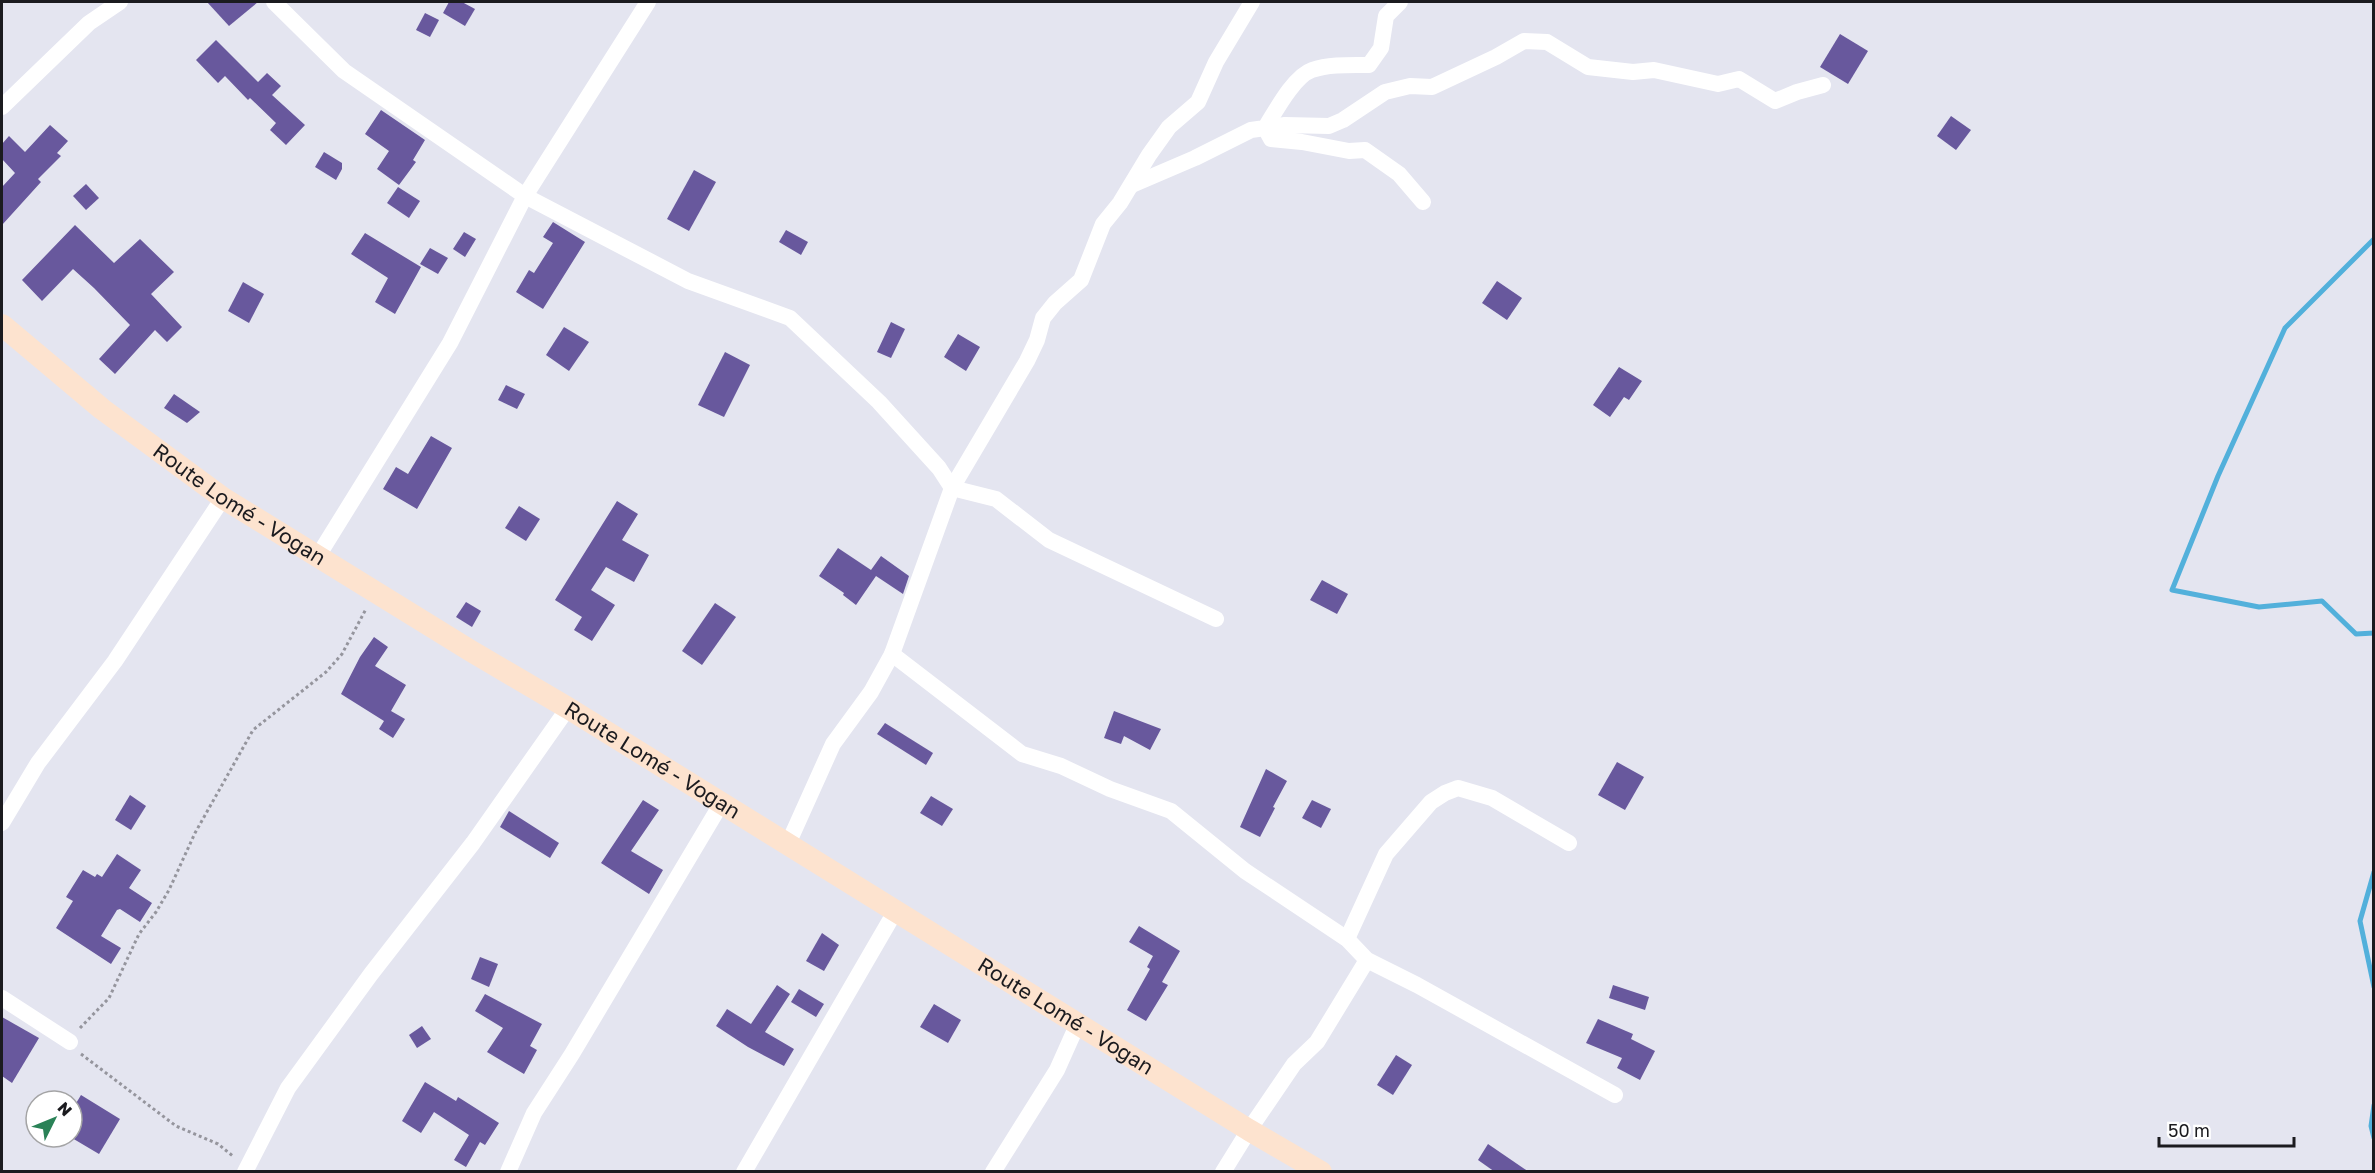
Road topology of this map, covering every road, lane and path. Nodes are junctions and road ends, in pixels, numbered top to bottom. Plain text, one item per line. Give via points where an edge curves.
1 (120, 2) edge
2 (273, 2) edge
3 (1252, 2) edge
4 (1400, 2) edge
5 (640, 5) edge
6 (1823, 85) dead end
7 (2, 107) edge
8 (1265, 128) junction
9 (1132, 185) junction
10 (525, 196) junction
11 (1423, 202) dead end
12 (2, 325) edge
13 (952, 488) junction
14 (224, 498) junction
15 (318, 556) junction
16 (377, 593) junction
17 (1216, 619) dead end
18 (892, 654) junction
19 (568, 708) junction
20 (721, 804) junction
21 (2, 823) edge
22 (1569, 843) dead end
23 (788, 844) junction
24 (896, 910) junction
25 (1347, 939) junction
26 (1367, 960) junction
27 (2, 998) edge
28 (1078, 1023) junction
29 (70, 1042) junction
30 (1614, 1095) dead end
31 (1249, 1130) junction
32 (246, 1170) edge
33 (508, 1172) edge
34 (744, 1172) edge
35 (993, 1172) edge
36 (1223, 1172) edge
37 (1321, 1172) edge

1 - 7 street via 89,23
2 - 10 street via 344,71
3 - 9 street via 1216,62 1198,102 1169,127
4 - 8 street via 1386,16 1381,48 1369,65 1310,70 1287,92
5 - 10 street
6 - 8 street via 1775,101 1739,79 1718,84 1654,70 1588,67 1547,42 1524,41 1432,87 1410,86 1385,92 1329,126
8 - 9 street via 1251,130
8 - 11 street via 1271,140 1365,150 1399,174
9 - 13 street via 1103,224 1082,280 1043,318 1027,361
10 - 13 street via 688,281 790,318 879,402 939,468
10 - 15 street via 450,343
12 - 14 main road, Route Lomé - Vogan via 102,409
13 - 17 street via 996,499 1049,540
13 - 18 street
14 - 15 main road, Route Lomé - Vogan
14 - 21 street via 115,661 38,763
15 - 16 main road, Route Lomé - Vogan
16 - 19 main road, Route Lomé - Vogan
16 - 29 path via 342,654 326,672 253,730 195,833 169,890 139,934 109,998
18 - 23 street via 871,692 833,744
18 - 25 street via 1022,754 1171,811 1245,871
19 - 20 main road, Route Lomé - Vogan
19 - 32 street via 473,843 288,1088
20 - 23 main road, Route Lomé - Vogan
20 - 33 street via 534,1113
22 - 25 street via 1492,798 1458,788 1445,793 1431,802 1386,854
23 - 24 main road, Route Lomé - Vogan
24 - 28 main road, Route Lomé - Vogan
24 - 34 street
25 - 26 street
26 - 30 street
26 - 31 street via 1317,1042 1294,1064
27 - 29 street
28 - 31 main road, Route Lomé - Vogan
28 - 35 street via 1058,1070
29 - 32 path via 86,1059 176,1126 218,1144
31 - 36 street
31 - 37 main road, Route Lomé - Vogan

